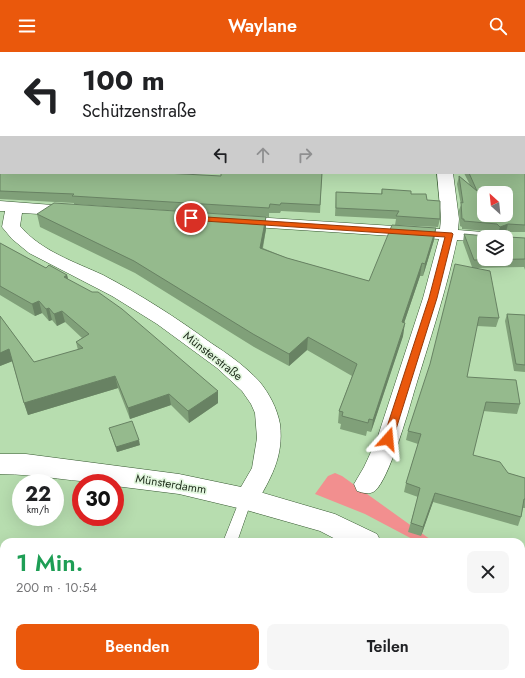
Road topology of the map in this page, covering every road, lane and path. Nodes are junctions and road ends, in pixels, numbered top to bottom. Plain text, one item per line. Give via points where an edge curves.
1 (445, 174) edge
2 (7, 207) edge
3 (92, 212) edge
4 (222, 220) edge
5 (449, 234) junction
6 (477, 236) edge
7 (0, 464) edge
8 (366, 484) dead end
9 (246, 499) junction
10 (231, 538) edge
11 (360, 538) edge

1 - 5 street
2 - 3 street
2 - 9 street, Münsterstraße via 11,227 34,248 115,289 172,324 248,384 261,401 269,435 265,466
4 - 5 street
5 - 6 street
5 - 8 street via 433,298 388,439
7 - 9 main road, Münsterdamm via 26,464 179,484
9 - 10 lane
9 - 11 main road via 326,522

